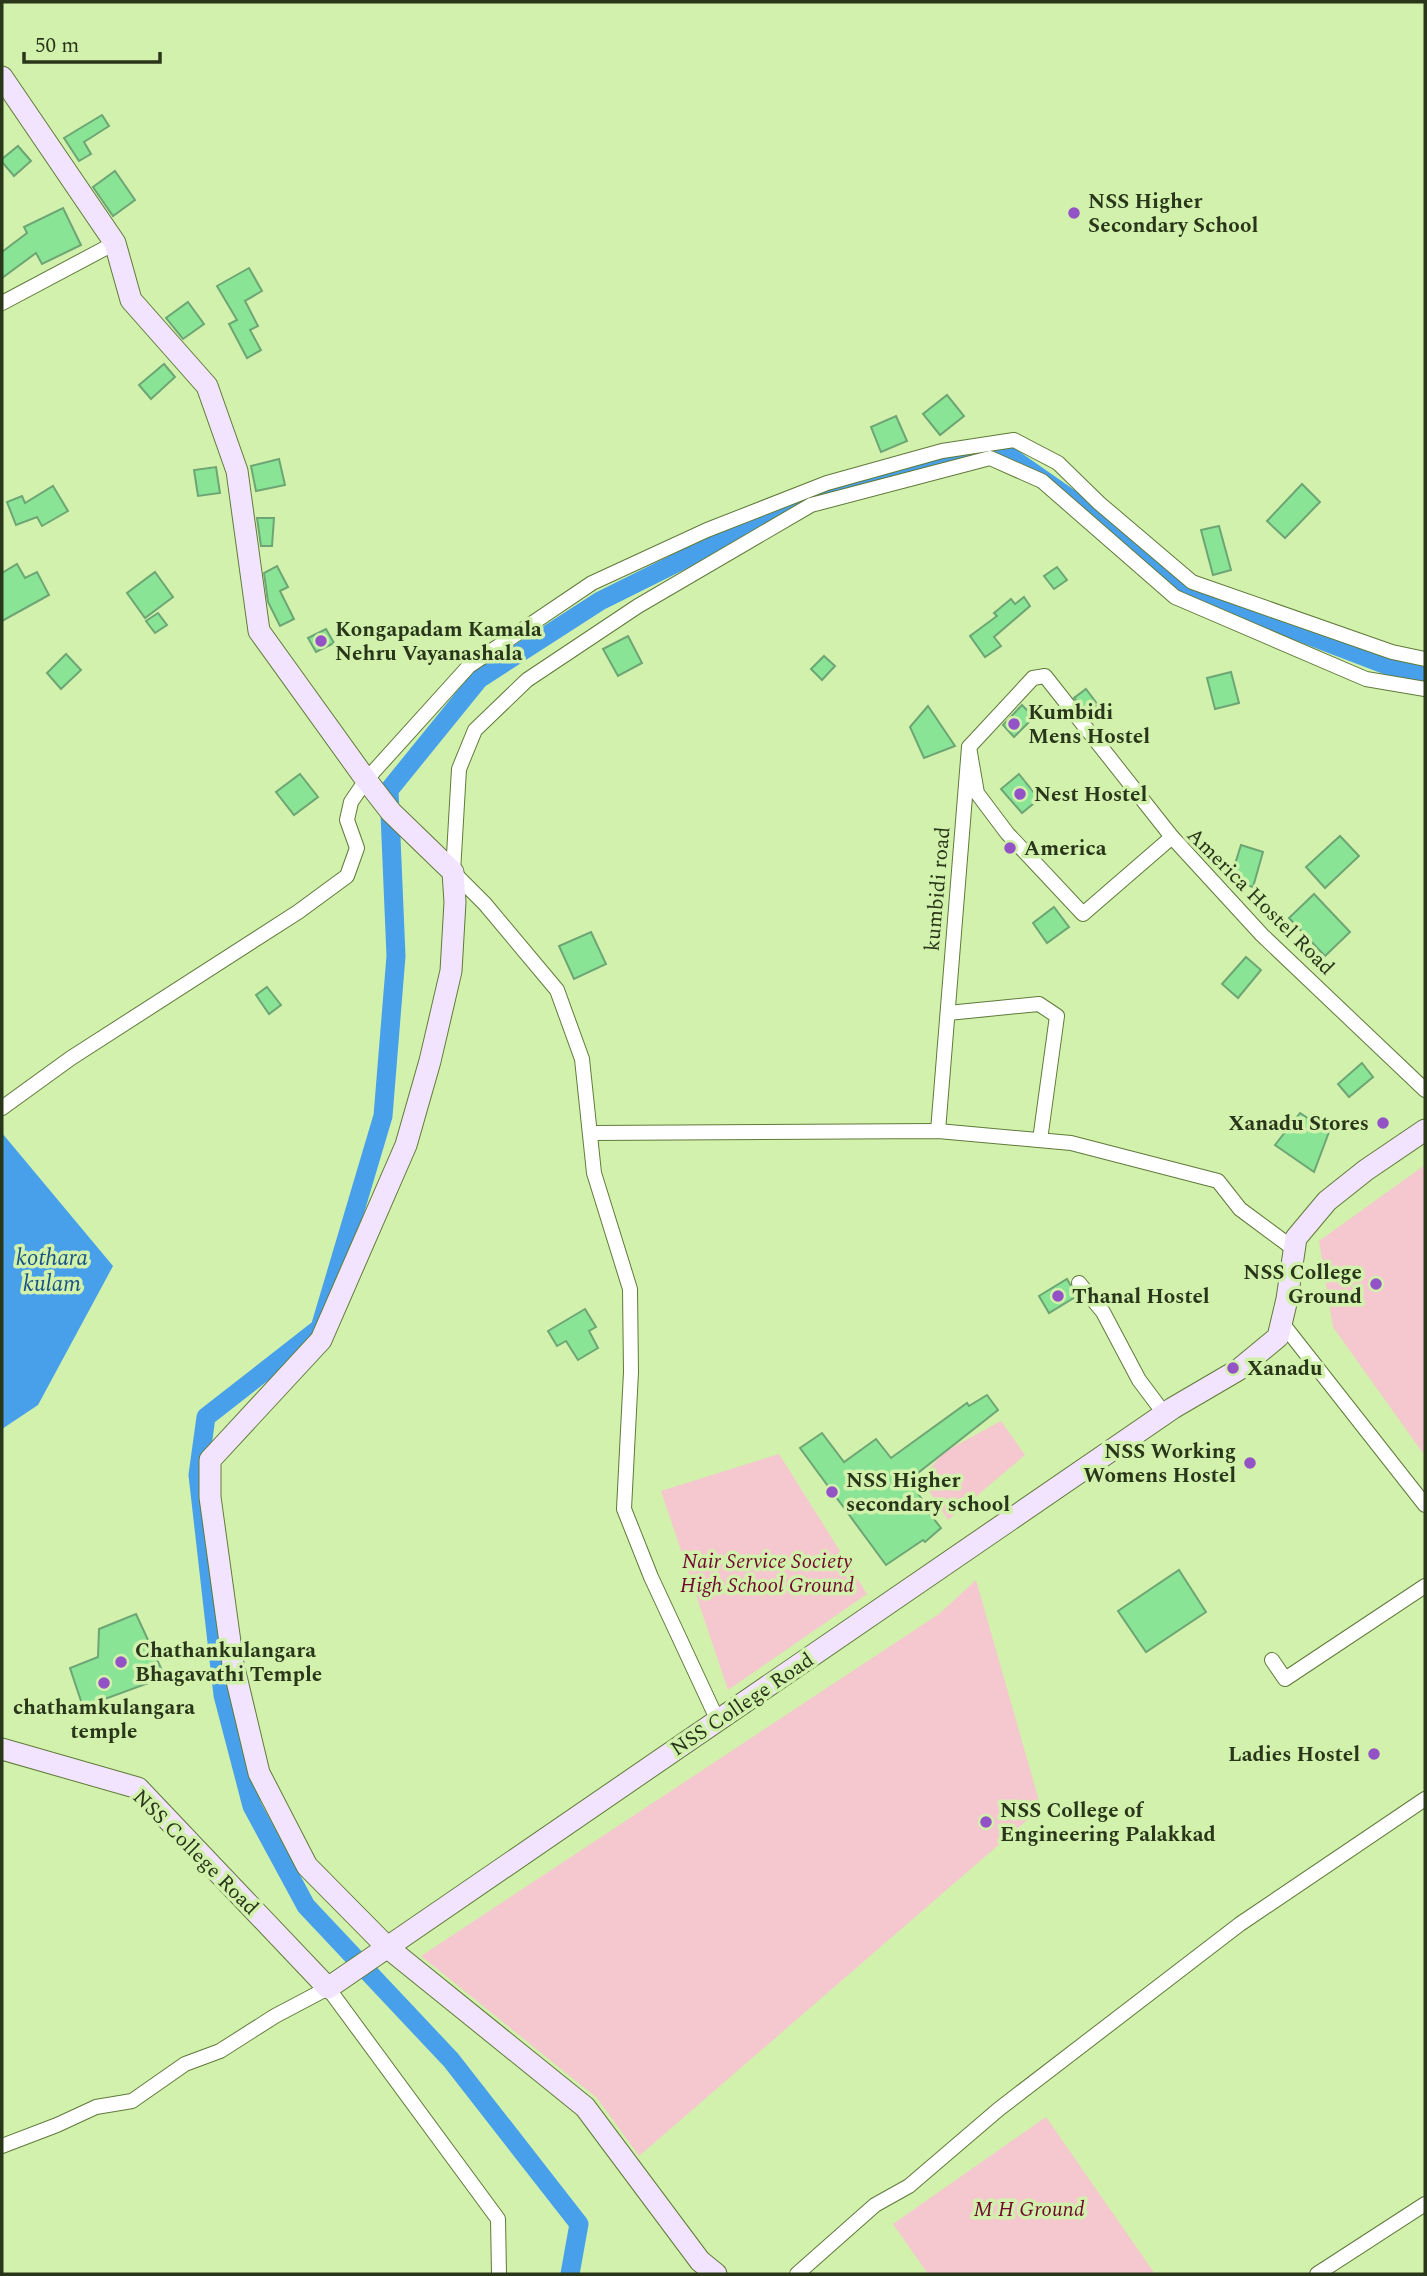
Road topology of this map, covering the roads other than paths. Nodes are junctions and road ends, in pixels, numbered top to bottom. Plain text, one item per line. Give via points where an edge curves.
1 (2, 78) edge
2 (115, 243) junction
3 (2, 303) edge
4 (1425, 659) edge
5 (1425, 690) edge
6 (970, 747) junction
7 (366, 781) junction
8 (1172, 837) junction
9 (453, 872) junction
10 (948, 1013) junction
11 (1425, 1090) edge
12 (2, 1108) edge
13 (1425, 1130) edge
14 (938, 1131) junction
15 (590, 1133) junction
16 (1040, 1140) junction
17 (1294, 1249) junction
18 (1079, 1283) dead end
19 (1282, 1322) junction
20 (1186, 1401) junction
21 (1425, 1505) edge
22 (1425, 1586) edge
23 (1272, 1660) dead end
24 (718, 1720) junction
25 (2, 1749) edge
26 (1425, 1798) edge
27 (382, 1951) junction
28 (333, 1985) junction
29 (2, 2146) edge
30 (1425, 2204) edge
31 (499, 2274) edge
32 (716, 2274) edge
33 (797, 2274) edge
34 (1317, 2274) edge

1 - 2 street
2 - 3 street
2 - 7 street via 131,300 206,386 237,471 259,631
4 - 7 street via 1392,652 1192,582 1058,463 1014,440 942,451 827,483 707,530 592,583 469,666
5 - 9 street via 1366,679 1175,597 1042,481 990,458 811,505 638,606 527,680 475,730 459,769
6 - 8 street via 1033,678 1045,676
6 - 8 street, America Hostel Road via 977,793 1007,833 1083,914
6 - 10 street, kumbidi road
7 - 9 street
7 - 12 street via 351,802 347,820 357,848 347,876
8 - 11 street, America Hostel Road via 1262,935
9 - 15 street via 557,990 582,1059
9 - 27 street via 456,902 451,971 406,1145 321,1340 210,1460 210,1497 233,1664 259,1773 307,1866
10 - 14 street, kumbidi road
10 - 16 street via 1039,1004 1057,1016
13 - 17 street, NSS College Road via 1327,1200 1296,1238
14 - 15 street
14 - 16 street
15 - 24 street via 594,1173 629,1289 631,1372 624,1509
16 - 17 street via 1071,1143 1218,1181 1240,1209
17 - 19 street, NSS College Road
18 - 20 street via 1103,1312 1139,1380 1163,1412
19 - 20 street, NSS College Road via 1278,1338 1238,1370
19 - 21 street
20 - 24 street, NSS College Road
22 - 23 street via 1285,1679
24 - 27 street, NSS College Road
25 - 28 street, NSS College Road via 138,1788
26 - 33 street via 1207,1948 999,2109 909,2186 875,2205
27 - 28 street, NSS College Road
27 - 32 street via 585,2108
28 - 29 street via 219,2052 185,2064 132,2101 96,2107
28 - 31 street via 498,2220
30 - 34 street

